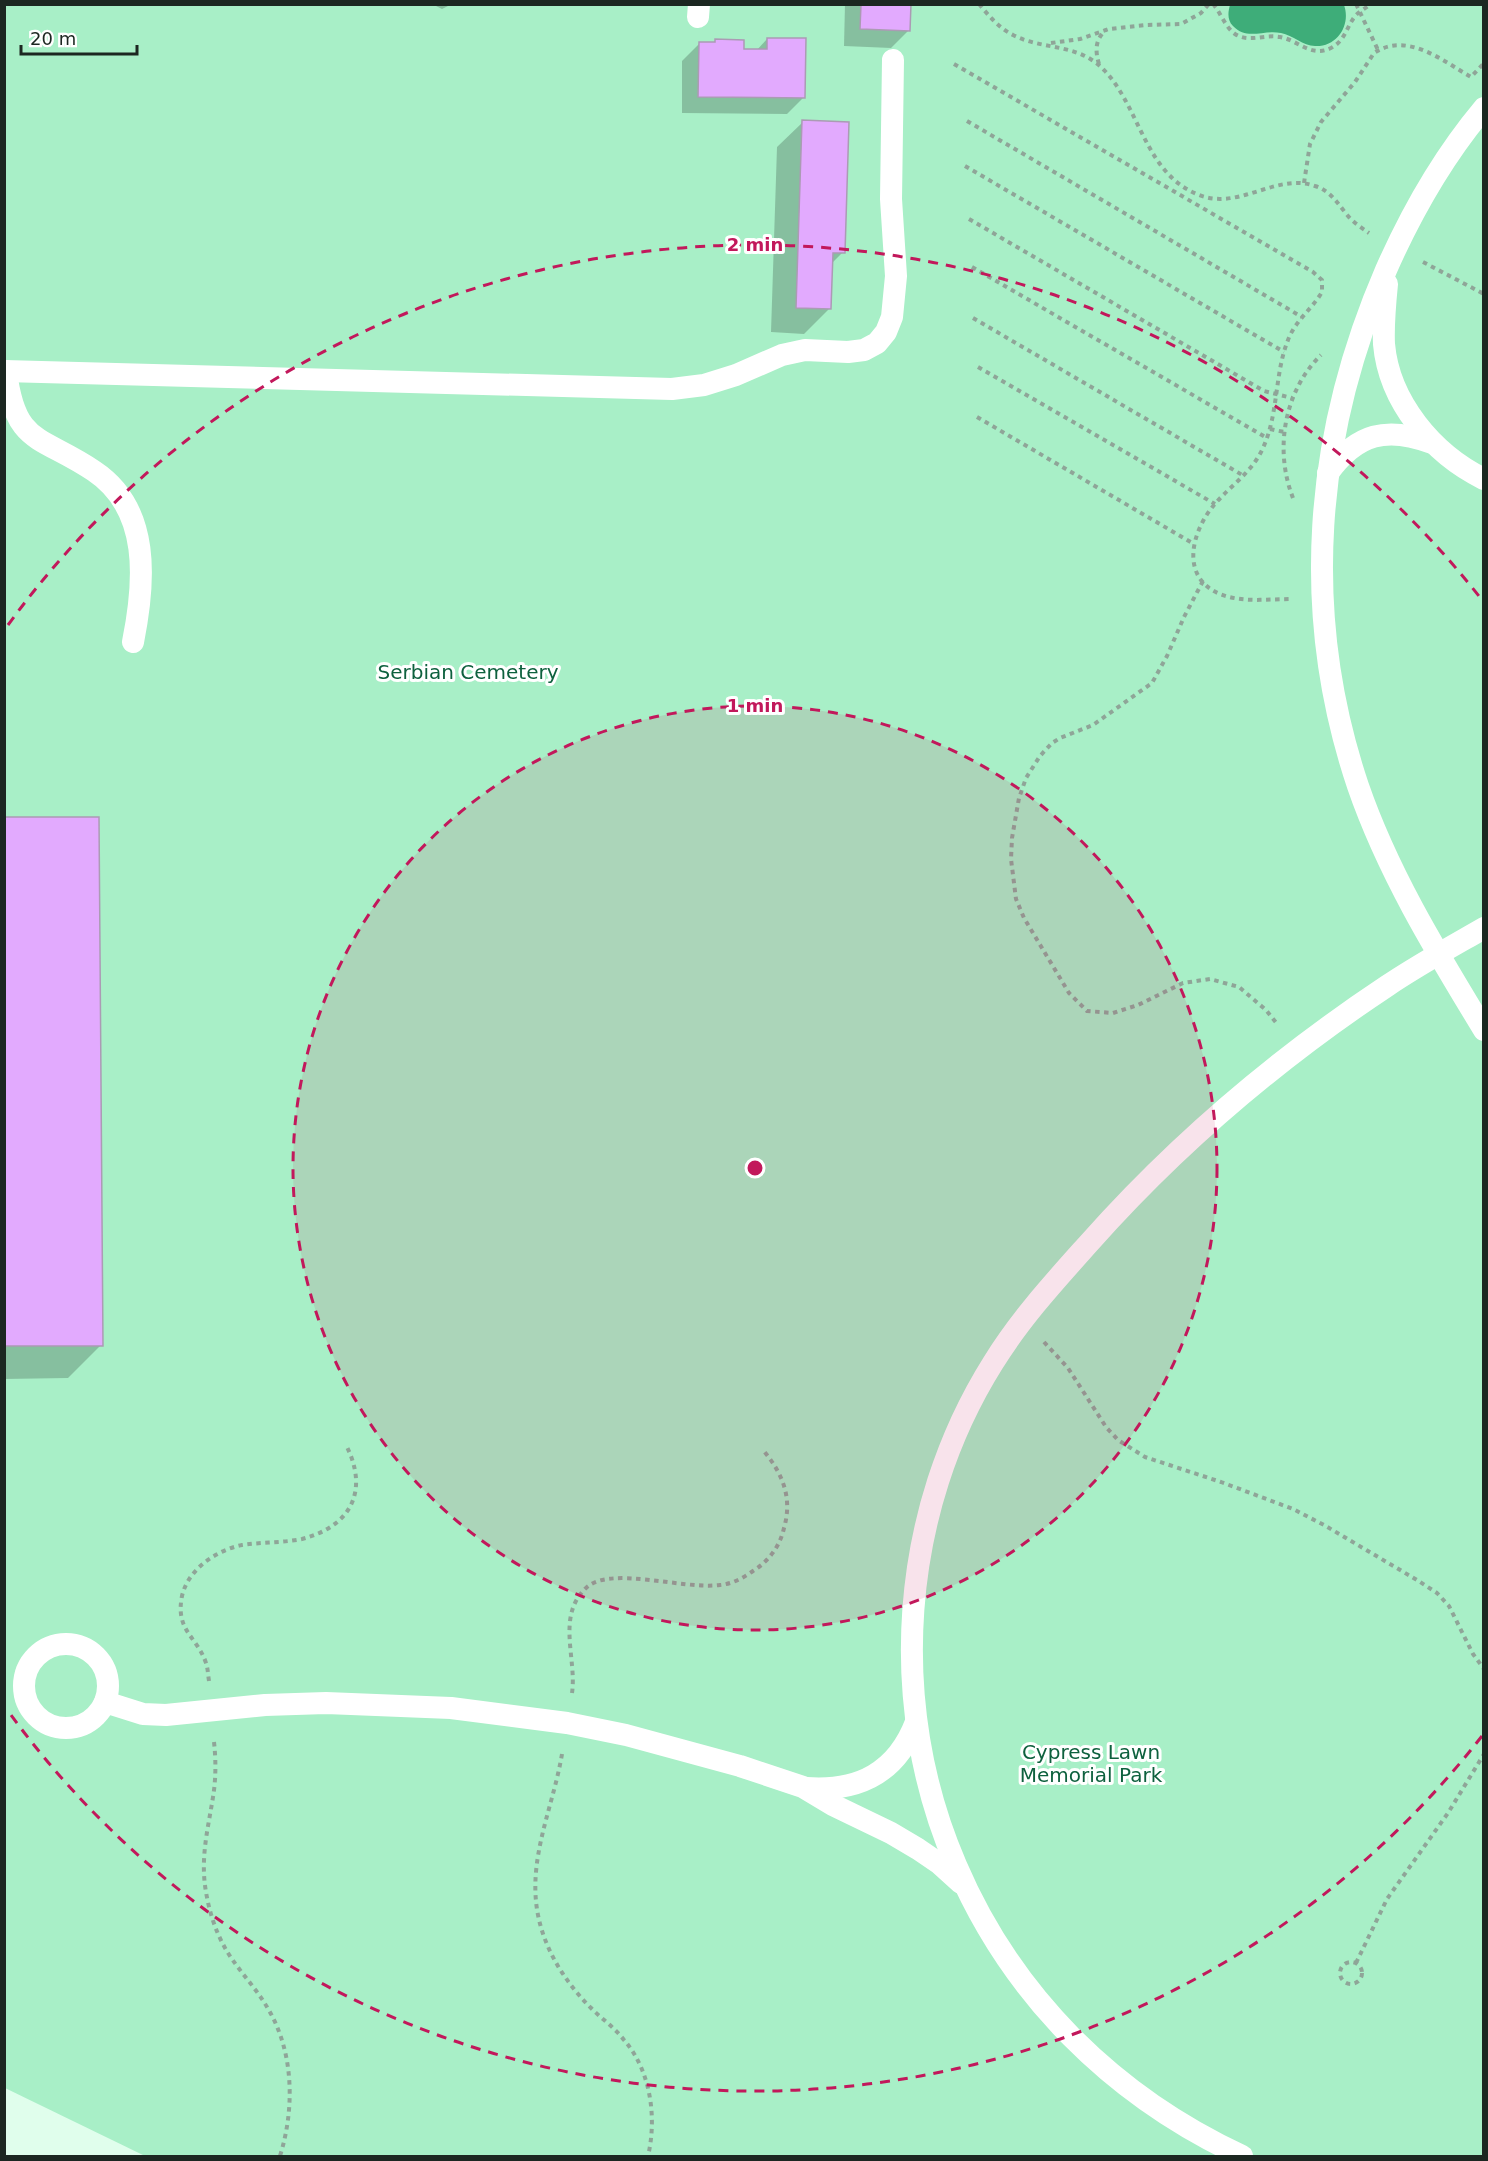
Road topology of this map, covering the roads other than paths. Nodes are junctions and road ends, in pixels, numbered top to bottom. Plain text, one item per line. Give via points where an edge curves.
1 (893, 60) dead end
2 (1484, 108) edge
3 (1396, 248) junction
4 (5, 371) edge
5 (1432, 443) junction
6 (1327, 474) junction
7 (1484, 479) edge
8 (133, 642) dead end
9 (1484, 928) edge
10 (1439, 954) junction
11 (1484, 1030) edge
12 (105, 1702) dead end
13 (916, 1722) junction
14 (803, 1787) junction
15 (965, 1887) junction
16 (1242, 2157) edge

1 - 4 lane via 894,301 886,332 864,350 805,350 782,355 725,379 672,389
2 - 3 lane via 1430,181
3 - 5 lane via 1384,310 1384,345 1390,375 1403,404
3 - 6 lane via 1358,338
4 - 8 lane via 14,412 25,429 108,481 130,512 137,530 141,574
5 - 6 lane via 1396,433 1376,436 1342,455
5 - 7 lane via 1454,462
6 - 10 lane via 1323,598 1326,642 1344,739 1393,873
9 - 10 lane
10 - 11 lane
10 - 13 lane via 1297,1050 1157,1171 1062,1272 993,1363 969,1407 934,1491 923,1538 912,1635
12 - 14 lane via 143,1714 166,1715 326,1703 509,1714 626,1735
13 - 14 lane via 890,1765 863,1782 831,1789
13 - 15 lane via 928,1787
14 - 15 lane via 918,1849
15 - 16 lane via 1023,1982 1085,2051 1165,2115

